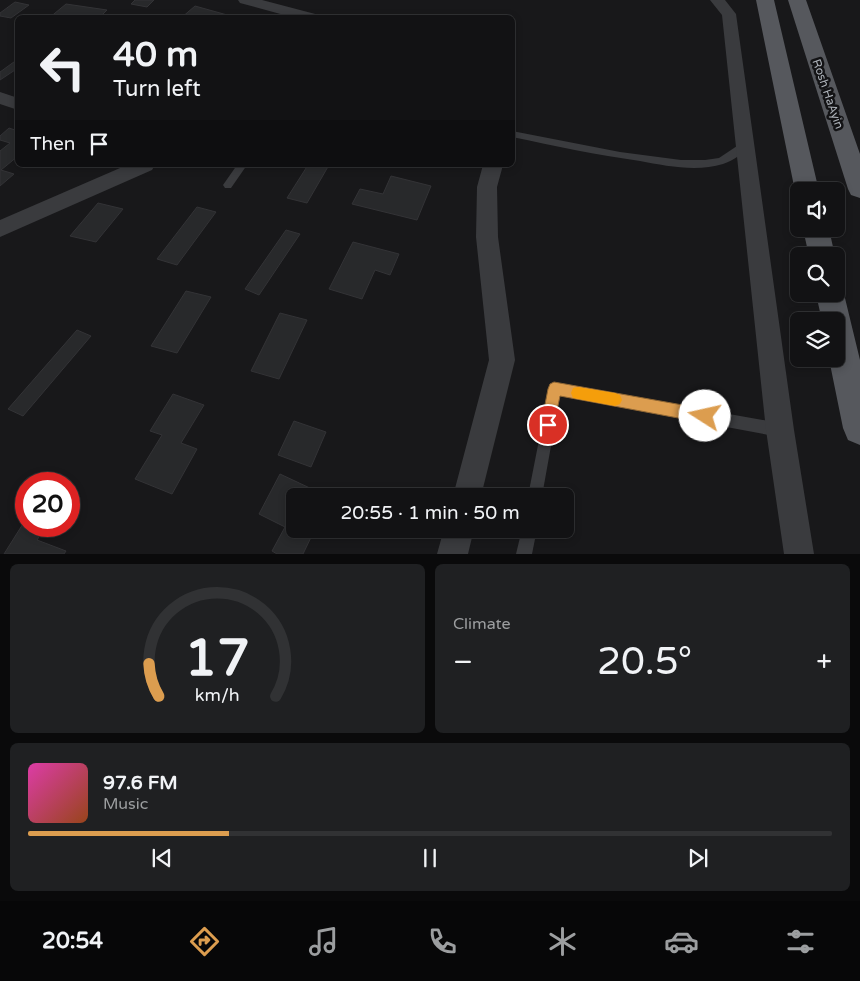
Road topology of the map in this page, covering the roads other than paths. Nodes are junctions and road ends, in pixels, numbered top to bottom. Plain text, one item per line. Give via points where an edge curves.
1 (245, 0) edge
2 (717, 0) edge
3 (764, 0) edge
4 (797, 0) edge
5 (302, 15) edge
6 (0, 98) edge
7 (15, 103) edge
8 (515, 135) edge
9 (746, 144) junction
10 (134, 167) edge
11 (241, 167) edge
12 (493, 167) edge
13 (112, 171) edge
14 (805, 182) edge
15 (228, 185) dead end
16 (860, 189) edge
17 (0, 229) edge
18 (845, 361) edge
19 (860, 428) edge
20 (780, 430) junction
21 (469, 488) edge
22 (536, 488) edge
23 (456, 538) edge
24 (527, 538) edge
25 (452, 554) edge
26 (524, 554) edge
27 (799, 554) edge

1 - 5 street
2 - 9 street via 729,14
3 - 14 main road
4 - 16 main road, Rosh HaAyin
6 - 7 street
8 - 9 lane via 648,159 691,163 720,162
9 - 20 street
10 - 13 street
11 - 15 lane
12 - 21 street via 487,187 487,237 502,360
13 - 17 street
18 - 19 main road
20 - 22 lane via 554,389
20 - 27 street
23 - 25 street
24 - 26 lane

